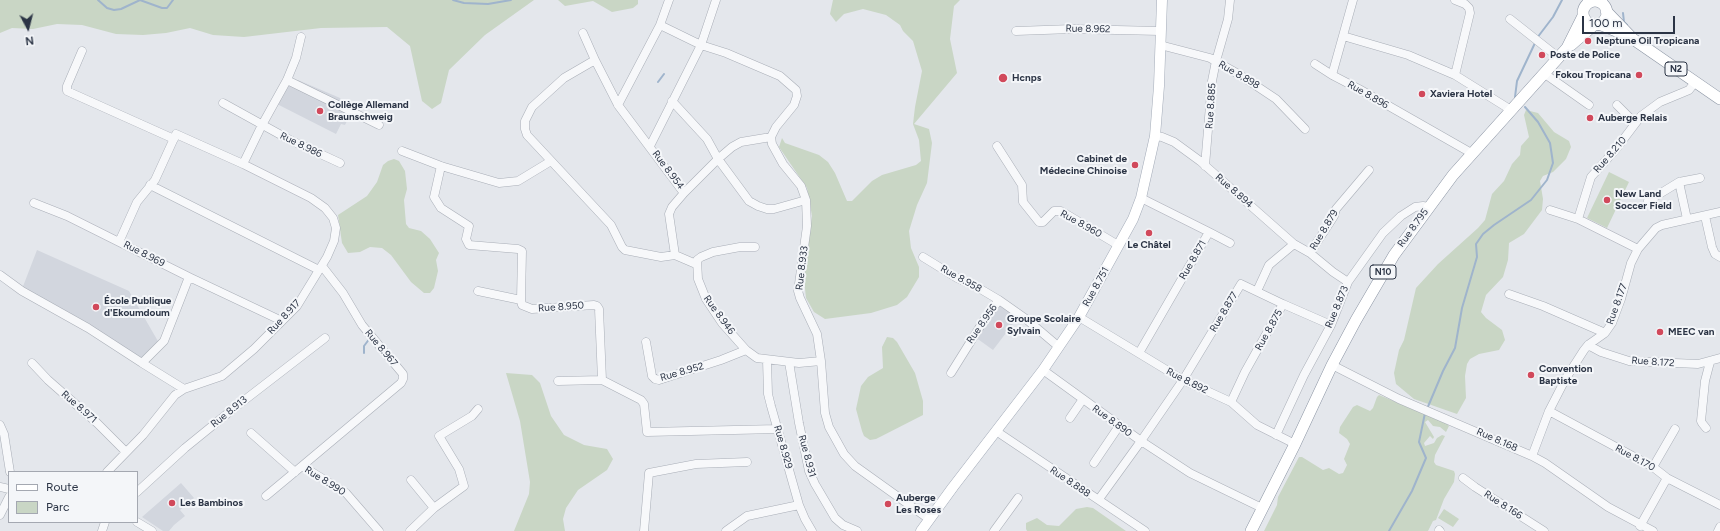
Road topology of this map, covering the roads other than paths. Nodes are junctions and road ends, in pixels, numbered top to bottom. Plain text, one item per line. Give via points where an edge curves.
1 (669, 0) edge
2 (716, 0) edge
3 (1162, 0) edge
4 (1230, 0) edge
5 (1353, 0) edge
6 (1454, 0) edge
7 (1577, 0) edge
8 (1594, 1) edge
9 (1608, 7) edge
10 (1583, 13) junction
11 (1510, 19) dead end
12 (660, 25) junction
13 (1596, 25) junction
14 (1016, 30) dead end
15 (1160, 31) junction
16 (583, 33) dead end
17 (1344, 36) junction
18 (301, 37) dead end
19 (1633, 39) junction
20 (701, 45) junction
21 (1160, 45) junction
22 (1567, 48) junction
23 (82, 51) dead end
24 (1558, 57) junction
25 (595, 60) junction
26 (1216, 62) junction
27 (1315, 64) dead end
28 (1545, 74) junction
29 (1332, 75) junction
30 (1455, 75) junction
31 (287, 80) junction
32 (1695, 82) junction
33 (1720, 99) edge
34 (672, 101) junction
35 (223, 103) dead end
36 (618, 105) junction
37 (1617, 105) dead end
38 (1589, 106) dead end
39 (1511, 110) junction
40 (1635, 123) junction
41 (262, 125) junction
42 (378, 125) dead end
43 (1305, 129) dead end
44 (1155, 136) junction
45 (771, 137) junction
46 (174, 139) junction
47 (650, 146) junction
48 (997, 146) dead end
49 (402, 151) dead end
50 (1473, 154) junction
51 (718, 159) junction
52 (551, 161) junction
53 (340, 163) dead end
54 (243, 164) junction
55 (441, 166) junction
56 (1204, 166) junction
57 (1369, 170) dead end
58 (1700, 178) dead end
59 (1679, 182) junction
60 (150, 185) junction
61 (684, 192) junction
62 (1142, 198) junction
63 (806, 200) junction
64 (1648, 201) dead end
65 (34, 203) dead end
66 (1428, 207) junction
67 (1550, 210) dead end
68 (1720, 212) edge
69 (1705, 216) junction
70 (1578, 219) junction
71 (1687, 219) junction
72 (1209, 232) junction
73 (119, 242) junction
74 (1230, 243) dead end
75 (1294, 244) junction
76 (1118, 246) junction
77 (755, 247) dead end
78 (1638, 249) junction
79 (1310, 253) junction
80 (675, 255) junction
81 (923, 257) dead end
82 (1719, 257) edge
83 (696, 264) junction
84 (321, 268) junction
85 (0, 275) edge
86 (189, 277) junction
87 (1348, 282) junction
88 (478, 292) dead end
89 (1257, 292) junction
90 (1509, 294) dead end
91 (521, 300) junction
92 (999, 300) junction
93 (1284, 304) junction
94 (1079, 317) junction
95 (282, 321) junction
96 (1331, 325) junction
97 (1606, 333) junction
98 (325, 338) dead end
99 (646, 342) dead end
100 (1588, 345) junction
101 (1059, 347) junction
102 (746, 350) junction
103 (1139, 353) junction
104 (1720, 358) edge
105 (767, 360) junction
106 (821, 361) junction
107 (142, 362) junction
108 (789, 362) junction
109 (1710, 362) junction
110 (32, 363) dead end
111 (1332, 365) junction
112 (1043, 370) junction
113 (951, 373) dead end
114 (602, 380) junction
115 (1183, 380) junction
116 (558, 381) dead end
117 (184, 389) junction
118 (1083, 399) junction
119 (1231, 402) junction
120 (478, 409) dead end
121 (1549, 412) junction
122 (1070, 418) dead end
123 (0, 425) edge
124 (1119, 426) junction
125 (1706, 428) dead end
126 (778, 429) junction
127 (1675, 429) dead end
128 (996, 431) junction
129 (251, 433) dead end
130 (1276, 435) junction
131 (1140, 441) junction
132 (1295, 444) junction
133 (126, 452) junction
134 (1532, 456) junction
135 (0, 457) edge
136 (9, 459) junction
137 (747, 462) dead end
138 (1094, 463) dead end
139 (302, 466) junction
140 (1653, 467) junction
141 (10, 471) edge
142 (108, 471) edge
143 (295, 472) junction
144 (1463, 478) dead end
145 (1667, 478) junction
146 (411, 480) dead end
147 (138, 491) edge
148 (266, 496) dead end
149 (1018, 498) dead end
150 (8, 499) edge
151 (1098, 499) junction
152 (800, 505) junction
153 (1720, 505) edge
154 (434, 508) junction
155 (1262, 508) junction
156 (0, 515) edge
157 (929, 519) junction
158 (138, 523) edge
159 (1640, 526) junction
160 (1720, 526) edge
161 (152, 531) edge
162 (378, 531) edge
163 (410, 531) edge
164 (644, 531) edge
165 (726, 531) edge
166 (812, 531) edge
167 (857, 531) edge
168 (921, 531) edge
169 (994, 531) edge
170 (1145, 531) edge
171 (1251, 531) edge
172 (1544, 531) edge
173 (1653, 531) edge
174 (1718, 531) edge

1 - 12 street
2 - 20 street
3 - 15 main road, Rue 8.751
4 - 26 street, Rue 8.885 via 1228,19
5 - 17 street
6 - 30 street via 1465,4 1470,13
7 - 10 highway
8 - 9 highway
8 - 10 highway via 1589,3
9 - 13 highway via 1605,19
9 - 19 highway, N2
10 - 13 highway via 1589,24
10 - 22 highway, Rue 8.795 / N10
11 - 24 street
12 - 20 street
12 - 36 street
13 - 19 highway, N2
13 - 22 highway, N10
14 - 15 street, Rue 8.962
15 - 21 main road, Rue 8.751
16 - 25 street, Rue 8.954
17 - 29 street
17 - 30 street via 1408,55
18 - 31 street
19 - 32 highway, N2
20 - 34 street
20 - 45 street via 780,76 796,90 794,105
21 - 26 street, Rue 8.898 via 1184,50
21 - 44 main road, Rue 8.751
22 - 24 highway, Rue 8.795 / N10
23 - 46 street via 66,86 67,91
24 - 28 highway, Rue 8.795 / N10
25 - 36 street, Rue 8.954
25 - 52 street via 552,88 532,107 525,121 526,135
26 - 43 street, Rue 8.898 via 1269,94
26 - 56 street, Rue 8.885 via 1209,104
27 - 29 street, Rue 8.896
28 - 38 street
28 - 39 highway, Rue 8.795 / N10
29 - 50 street, Rue 8.896
30 - 39 street
31 - 41 street
31 - 42 street
32 - 33 highway, N2
32 - 40 street, Rue 8.210 via 1689,90 1654,106
34 - 47 street
34 - 51 street via 707,139
35 - 41 street, Rue 8.986
36 - 47 street, Rue 8.954
37 - 40 street
39 - 50 highway, Rue 8.795 / N10
40 - 70 street, Rue 8.210 via 1616,150 1591,178
41 - 53 street, Rue 8.986
41 - 54 street
44 - 56 street, Rue 8.894 via 1174,142
44 - 62 main road, Rue 8.751
45 - 51 street, Rue 8.954 via 741,142
45 - 63 street, Rue 8.933 via 775,152 801,186
46 - 54 street via 176,134
46 - 60 street, Rue 8.969 via 162,167
47 - 61 street, Rue 8.954
48 - 76 street, Rue 8.960 via 1022,185 1023,202 1039,222 1043,222 1054,211 1061,211
49 - 55 street
50 - 66 highway, Rue 8.795 / N10
51 - 61 street, Rue 8.954
51 - 63 street via 749,201 758,206 774,209
52 - 55 street via 518,182 509,183 499,183
52 - 80 street via 611,225 625,250 661,257
54 - 84 street, Rue 8.917 via 311,198 325,208 333,218 336,228 334,241
55 - 91 street via 434,197 441,208 469,226 466,239 469,245 522,251
56 - 75 street, Rue 8.894
57 - 79 street, Rue 8.879 via 1336,209
58 - 59 street
59 - 64 street
59 - 71 street
60 - 73 street, Rue 8.969 via 137,202
60 - 84 street
61 - 80 street via 672,207 670,214
62 - 72 street, Rue 8.871
62 - 76 main road, Rue 8.751
63 - 106 street, Rue 8.933 via 807,226 798,291 817,334
65 - 73 street
66 - 87 street, Rue 8.873 via 1415,207 1401,216 1383,233
66 - 111 highway, Rue 8.795 / N10 via 1382,274
67 - 70 street
68 - 69 street, Rue 8.177
69 - 71 street, Rue 8.177
69 - 82 street via 1712,247
70 - 78 street
71 - 78 street, Rue 8.177 via 1656,228
72 - 74 street
72 - 103 street, Rue 8.871
73 - 86 street, Rue 8.969
75 - 79 street, Rue 8.894
75 - 89 street via 1269,265
76 - 94 main road, Rue 8.751
77 - 83 street via 713,252 701,257
78 - 97 street, Rue 8.177 via 1612,323
79 - 87 street, Rue 8.879
80 - 83 street
81 - 92 street, Rue 8.958
83 - 102 street, Rue 8.946 via 698,279 706,299 722,323
84 - 95 street, Rue 8.917 via 297,306
84 - 139 street, Rue 8.967 via 343,293 362,324 403,374 403,379
85 - 107 street via 22,291
86 - 95 street, Rue 8.969
86 - 107 street via 164,341
87 - 96 street, Rue 8.873
88 - 91 street
89 - 93 street, Rue 8.877
89 - 115 street, Rue 8.877 via 1241,284
90 - 97 street
91 - 114 street, Rue 8.950 via 522,305 532,309 597,306
92 - 101 street, Rue 8.956
92 - 113 street, Rue 8.956
93 - 96 street, Rue 8.875
93 - 119 street, Rue 8.875
94 - 101 main road, Rue 8.751
94 - 103 street, Rue 8.892
95 - 117 street, Rue 8.917 via 228,372 209,382
96 - 130 street, Rue 8.873
97 - 100 street, Rue 8.177
98 - 147 street, Rue 8.913 via 185,448
99 - 102 street, Rue 8.952 via 652,376 659,380
100 - 109 street, Rue 8.172 via 1629,361 1698,364
100 - 121 street, Rue 8.177 via 1566,378
101 - 112 main road, Rue 8.751
102 - 105 street, Rue 8.946 via 757,358
103 - 115 street, Rue 8.892
104 - 109 street, Rue 8.172
105 - 108 street, Rue 8.946
105 - 126 street, Rue 8.929 via 768,394
106 - 108 street, Rue 8.946
106 - 157 street, Rue 8.933 via 824,413 844,454 864,473
107 - 117 street
108 - 167 street, Rue 8.931 via 809,471 835,518
109 - 125 street via 1705,381 1701,421
110 - 133 street, Rue 8.971
111 - 132 highway, Rue 8.795 / N10
111 - 134 street, Rue 8.168 via 1398,399
112 - 118 street, Rue 8.890
112 - 128 main road, Rue 8.751
114 - 116 street
114 - 126 street via 641,400 644,404 647,432
115 - 119 street, Rue 8.892
115 - 131 street, Rue 8.890
117 - 133 street, Rue 8.917 via 175,395
118 - 122 street
118 - 124 street, Rue 8.890
119 - 130 street, Rue 8.892 via 1257,425
120 - 154 street via 472,416 439,436 459,469 464,486
121 - 134 street, Rue 8.177
121 - 140 street, Rue 8.170
123 - 136 street
124 - 131 street, Rue 8.890
124 - 138 street
126 - 152 street, Rue 8.929
127 - 140 street
128 - 151 street, Rue 8.888
128 - 157 main road, Rue 8.751
129 - 143 street
130 - 132 street, Rue 8.892
131 - 151 street
131 - 155 street via 1190,473
132 - 155 highway, Rue 8.795 / N10
133 - 142 street, Rue 8.917
134 - 159 street, Rue 8.168 via 1608,508
135 - 136 street
136 - 141 street
137 - 164 street via 696,464 649,474
139 - 143 street, Rue 8.990
139 - 162 street, Rue 8.990 via 346,494
140 - 145 street, Rue 8.170
143 - 148 street, Rue 8.990
144 - 172 street, Rue 8.166
145 - 153 street, Rue 8.170
145 - 159 street
146 - 154 street
149 - 169 street
150 - 156 street
151 - 170 street, Rue 8.888
152 - 165 street via 747,516
152 - 166 street, Rue 8.929
154 - 163 street
155 - 171 highway, Rue 8.795 / N10
157 - 168 main road, Rue 8.751
158 - 161 street
159 - 173 street, Rue 8.168
160 - 174 street

